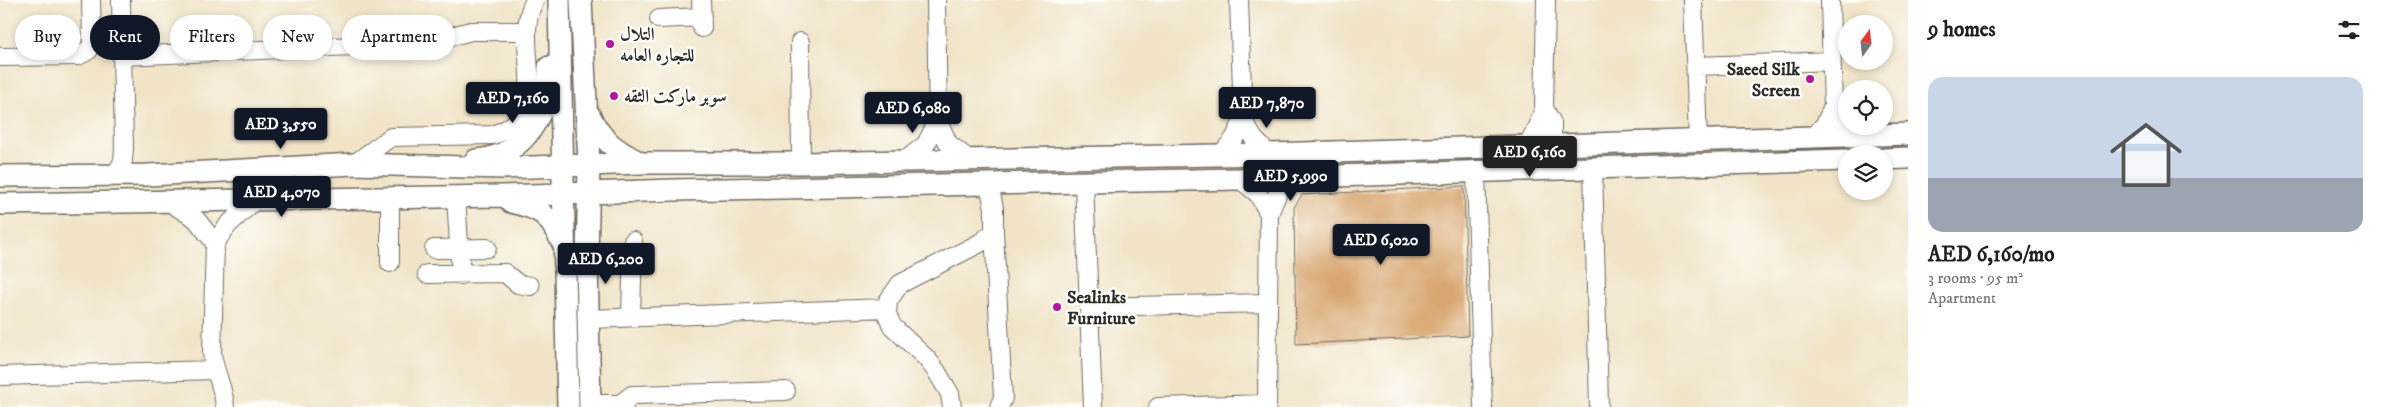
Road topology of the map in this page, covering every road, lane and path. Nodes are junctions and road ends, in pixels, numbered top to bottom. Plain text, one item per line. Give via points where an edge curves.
1 (90, 0) edge
2 (121, 0) edge
3 (535, 0) edge
4 (558, 0) edge
5 (581, 0) edge
6 (936, 0) edge
7 (1239, 0) edge
8 (1546, 0) edge
9 (1693, 0) edge
10 (1830, 0) edge
11 (121, 15) edge
12 (702, 15) edge
13 (659, 20) dead end
14 (527, 31) junction
15 (800, 42) dead end
16 (160, 54) edge
17 (0, 57) edge
18 (122, 60) edge
19 (1832, 61) junction
20 (1696, 66) junction
21 (586, 107) junction
22 (1833, 107) junction
23 (1544, 108) junction
24 (1838, 113) edge
25 (938, 121) junction
26 (1243, 121) junction
27 (1838, 132) edge
28 (1893, 133) edge
29 (1908, 134) edge
30 (1813, 138) junction
31 (1695, 142) junction
32 (1552, 144) junction
33 (1527, 145) junction
34 (1221, 154) junction
35 (1269, 154) junction
36 (967, 158) junction
37 (1908, 158) edge
38 (1893, 159) edge
39 (906, 160) junction
40 (1838, 160) edge
41 (642, 163) junction
42 (801, 163) junction
43 (354, 164) junction
44 (387, 164) junction
45 (588, 164) junction
46 (562, 165) junction
47 (1593, 168) junction
48 (1476, 171) junction
49 (0, 176) edge
50 (115, 176) junction
51 (1292, 178) junction
52 (1240, 179) junction
53 (1084, 182) junction
54 (989, 184) junction
55 (630, 192) junction
56 (589, 193) junction
57 (563, 194) junction
58 (456, 196) junction
59 (482, 196) junction
60 (390, 198) junction
61 (254, 201) junction
62 (169, 202) junction
63 (0, 204) edge
64 (1269, 214) junction
65 (994, 232) junction
66 (633, 241) dead end
67 (215, 243) junction
68 (587, 243) junction
69 (564, 246) junction
70 (459, 248) junction
71 (487, 248) dead end
72 (434, 249) dead end
73 (390, 263) dead end
74 (427, 274) dead end
75 (461, 275) junction
76 (530, 286) dead end
77 (1268, 304) junction
78 (1090, 306) junction
79 (887, 308) junction
80 (631, 317) junction
81 (589, 319) junction
82 (215, 370) junction
83 (0, 376) edge
84 (786, 391) dead end
85 (624, 405) edge
86 (590, 406) edge
87 (1268, 406) edge
88 (225, 407) edge
89 (568, 407) edge
90 (952, 407) edge
91 (999, 407) edge
92 (1093, 407) edge
93 (1158, 407) edge
94 (1483, 407) edge
95 (1600, 407) edge

1 - 17 street via 92,43 89,50 78,56
2 - 11 street
3 - 14 street via 528,15
4 - 44 main road via 550,31 548,91 541,115 526,136 506,151 482,160
4 - 46 main road
5 - 21 main road
6 - 25 street
7 - 26 street
8 - 23 street
9 - 20 street
10 - 19 street
12 - 13 street
14 - 16 street via 465,32 425,43
14 - 43 street via 529,98 522,115 509,128 483,136 392,137
15 - 42 street
18 - 50 street via 124,148 120,169
19 - 20 street
19 - 22 street
20 - 31 street
21 - 41 main road via 602,138 621,153
21 - 45 main road
22 - 24 street
22 - 30 street
23 - 32 street via 1552,123
23 - 33 street
25 - 36 street via 948,143
25 - 39 street via 926,144
26 - 34 street
26 - 35 street
27 - 30 main road
28 - 29 main road
30 - 31 main road
31 - 32 main road
31 - 47 main road via 1675,151 1608,154
32 - 33 main road
32 - 48 main road via 1538,157 1491,163
33 - 35 main road
34 - 35 main road
34 - 36 main road
36 - 39 main road
37 - 38 main road
39 - 42 main road
40 - 47 main road
41 - 42 main road
41 - 45 main road
43 - 44 main road
43 - 50 main road
44 - 46 main road via 486,168
45 - 46 main road
45 - 56 main road
46 - 57 main road
47 - 48 main road
47 - 95 street
48 - 51 main road
48 - 94 street
49 - 50 main road
51 - 52 main road
51 - 64 street via 1279,190
52 - 53 main road
52 - 64 street via 1258,194
53 - 54 main road
53 - 78 street
54 - 55 main road
54 - 65 street
55 - 56 main road
55 - 68 main road via 602,210
56 - 57 main road
56 - 68 main road
57 - 59 main road
57 - 69 main road
58 - 59 main road
58 - 60 main road
58 - 70 street
59 - 69 main road via 542,211
60 - 61 main road
60 - 73 street
61 - 62 main road
61 - 67 street via 228,225
62 - 63 main road
62 - 67 street via 196,219
64 - 77 street
65 - 79 street via 980,243 900,284 891,294
65 - 91 street via 1002,398
66 - 80 street
67 - 82 street via 212,353
68 - 81 main road
69 - 89 main road
70 - 71 street
70 - 72 street
70 - 75 street
74 - 75 street
75 - 76 street via 504,273 518,284
77 - 78 street
77 - 87 street
78 - 92 street
79 - 80 street
79 - 90 street via 892,326 927,359 943,381
80 - 81 street
81 - 86 main road
82 - 83 street
82 - 88 street via 224,393
84 - 85 street via 632,395 626,398
85 - 86 street
87 - 93 street

